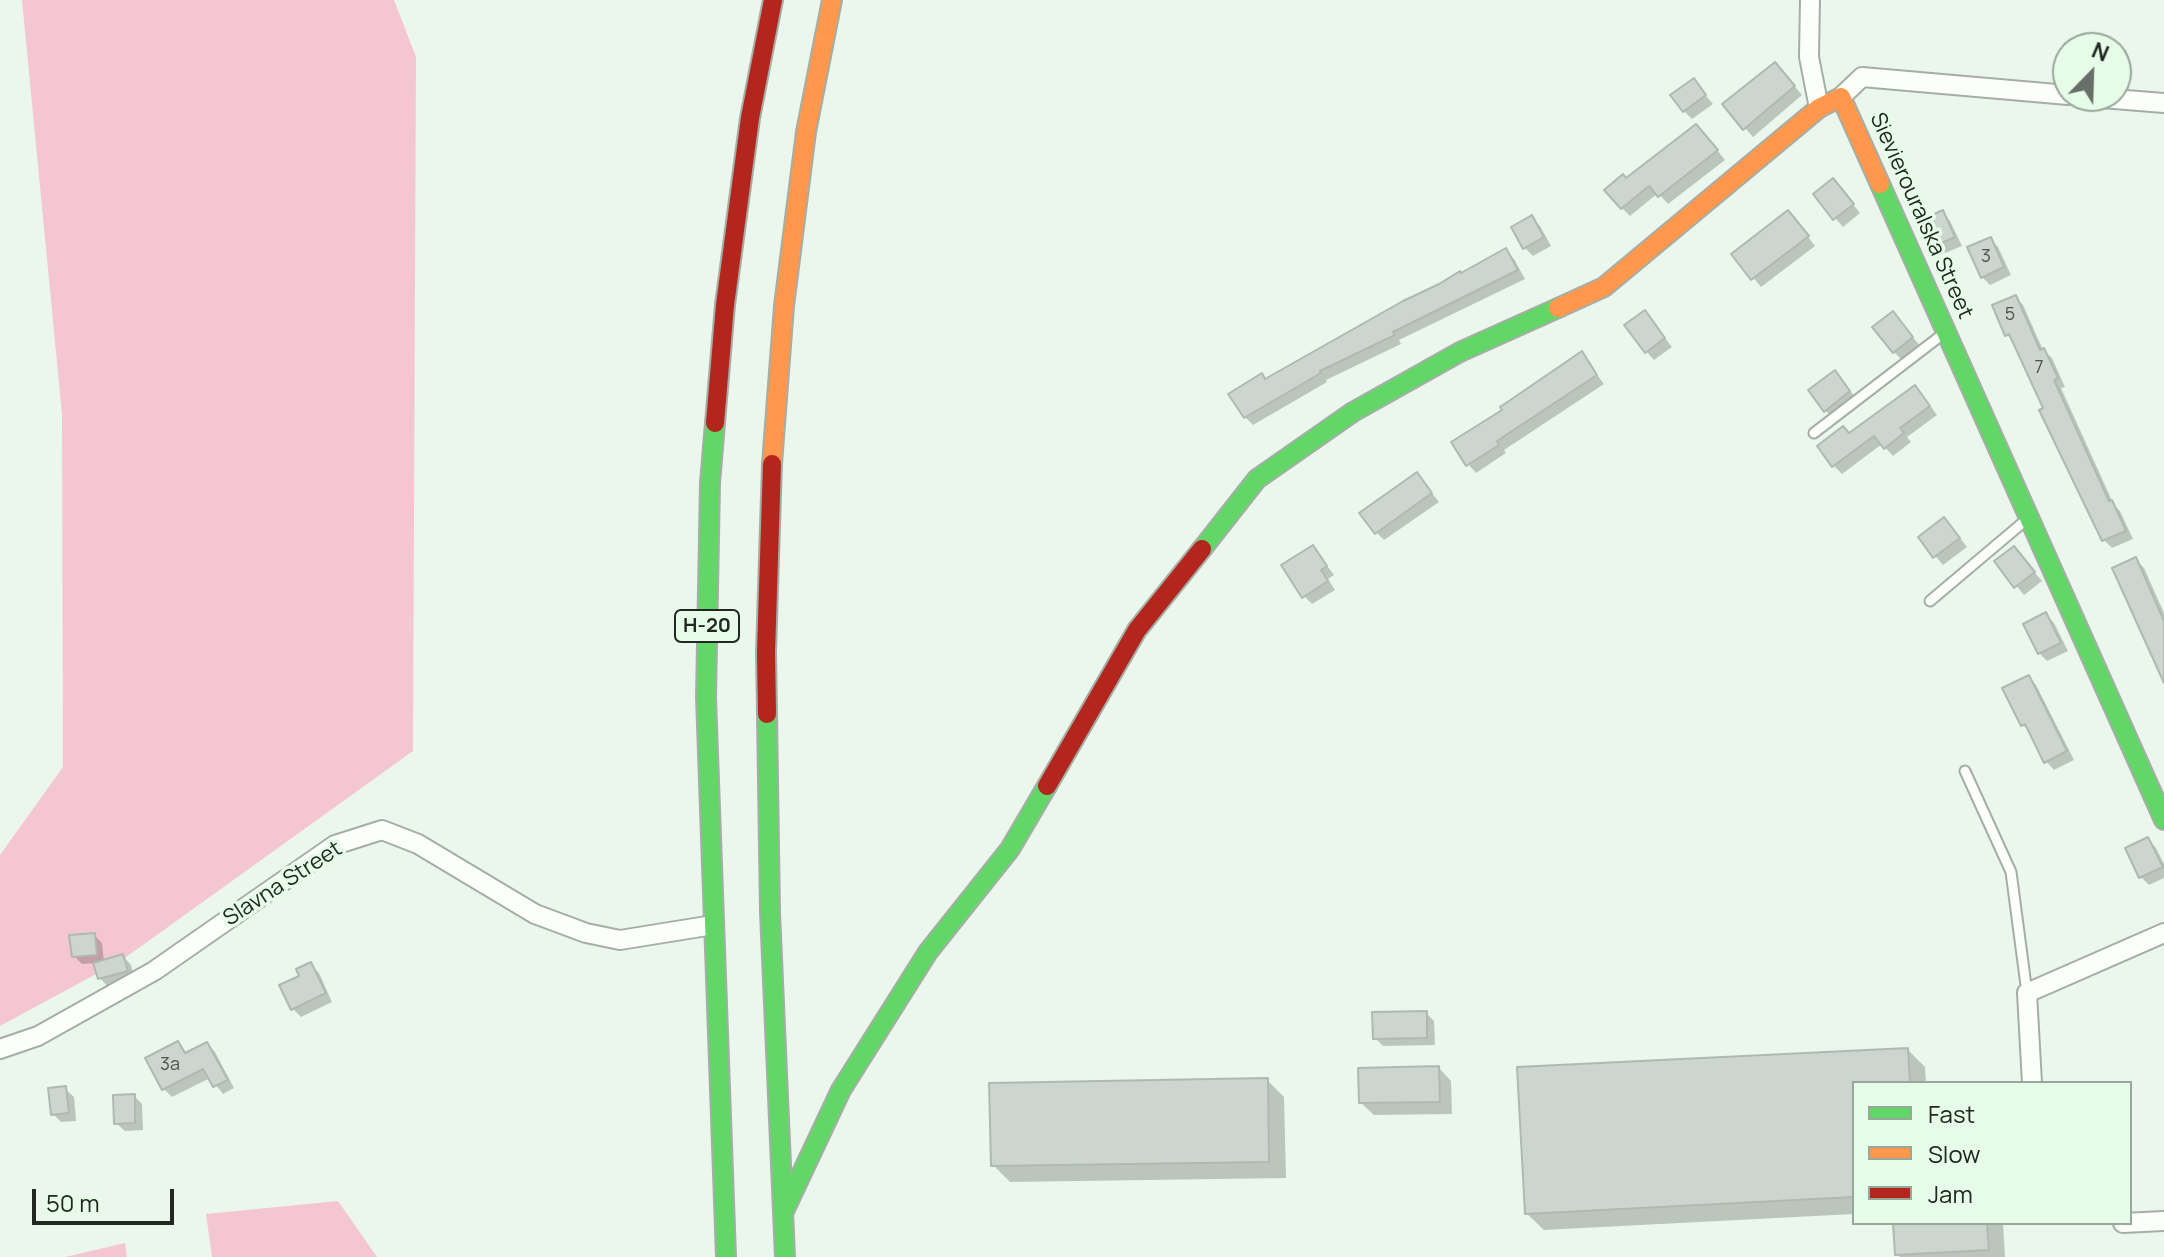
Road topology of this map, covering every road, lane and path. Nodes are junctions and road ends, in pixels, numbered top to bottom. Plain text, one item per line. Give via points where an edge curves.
1 (773, 0) edge
2 (832, 0) edge
3 (1810, 0) edge
4 (2052, 94) edge
5 (1841, 97) junction
6 (2132, 100) edge
7 (2164, 103) edge
8 (1819, 108) junction
9 (1946, 331) junction
10 (1814, 433) dead end
11 (2029, 518) junction
12 (1930, 601) dead end
13 (1965, 771) dead end
14 (2164, 820) edge
15 (713, 925) junction
16 (2164, 933) edge
17 (2027, 993) junction
18 (0, 1049) edge
19 (2032, 1081) edge
20 (784, 1211) junction
21 (2164, 1221) edge
22 (2132, 1223) edge
23 (726, 1257) edge
24 (785, 1257) edge

1 - 15 main road, Н-20 via 750,118 725,305 710,483 706,697
2 - 20 main road, Н-20 via 806,132 784,306 771,482 766,652 770,881
3 - 8 street via 1809,57
4 - 5 street via 1862,77
5 - 8 main road, Sievierouralska Street
5 - 9 main road, Sievierouralska Street
6 - 7 street
8 - 20 main road, Sievierouralska Street via 1604,287 1460,352 1353,412 1257,479 1137,630 1010,849 928,952 841,1090
9 - 10 lane
9 - 11 main road, Sievierouralska Street
11 - 12 lane
11 - 14 main road, Sievierouralska Street
13 - 17 lane via 2011,872
15 - 18 street, Slavna Street via 620,940 586,933 535,914 418,844 382,830 335,845 154,971 38,1036
15 - 23 main road, Н-20
16 - 17 street
17 - 19 street
20 - 24 main road, Н-20
21 - 22 street

